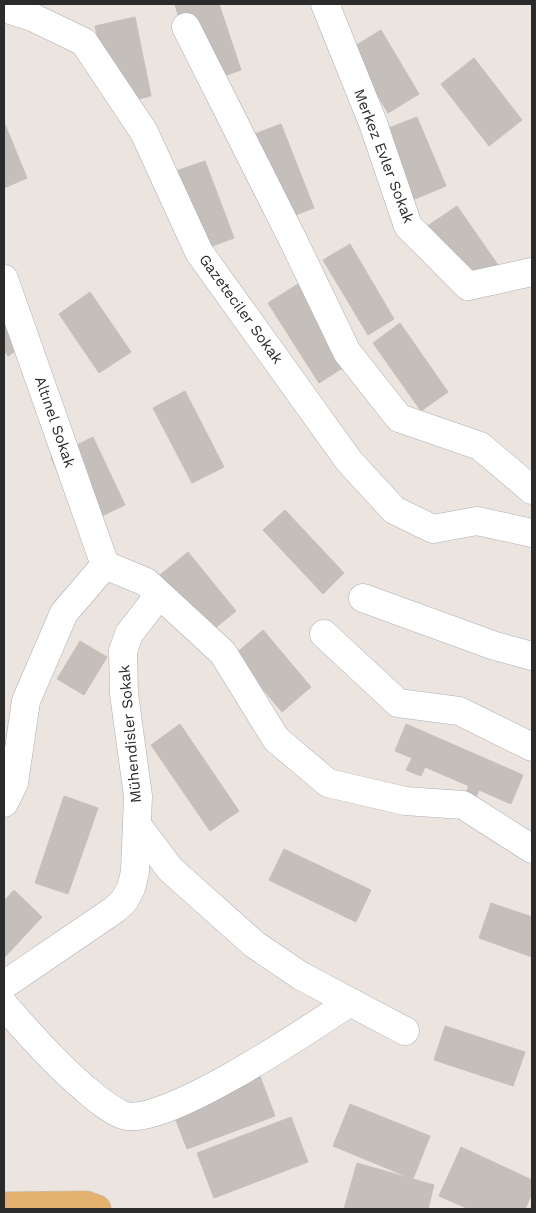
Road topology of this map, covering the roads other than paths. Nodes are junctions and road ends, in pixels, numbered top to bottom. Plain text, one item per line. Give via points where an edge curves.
1 (325, 4) edge
2 (4, 8) edge
3 (186, 27) dead end
4 (532, 272) edge
5 (4, 279) edge
6 (532, 490) edge
7 (532, 533) edge
8 (105, 565) junction
9 (159, 595) junction
10 (363, 598) dead end
11 (324, 634) dead end
12 (532, 656) edge
13 (532, 747) edge
14 (4, 803) edge
15 (137, 825) junction
16 (532, 849) edge
17 (4, 985) edge
18 (350, 1002) junction
19 (4, 1005) edge
20 (405, 1031) dead end
21 (4, 1206) edge
22 (97, 1209) edge

1 - 4 street, Merkez Evler Sokak via 373,123 408,226 468,286
2 - 7 street, Gazeteciler Sokak via 84,42 144,132 199,252 349,461 394,510 434,529 477,521
3 - 6 street via 347,352 399,418 480,446
5 - 8 street, Altınel Sokak
8 - 9 street via 146,582
8 - 14 street via 64,613 26,701 14,783
9 - 15 street, Mühendisler Sokak via 129,634 123,651 124,694 138,796
9 - 16 street via 223,653 276,739 328,783 405,800 463,805
10 - 12 street via 495,646
11 - 13 street via 398,703 459,711
15 - 17 street, Mühendisler Sokak via 135,872 124,900
15 - 18 street, Mühendisler Sokak via 170,869 254,944 301,976
18 - 19 street via 264,1058 212,1087 166,1109 137,1117 124,1116 100,1102 36,1043
18 - 20 street, Mühendisler Sokak
21 - 22 main road via 86,1206

